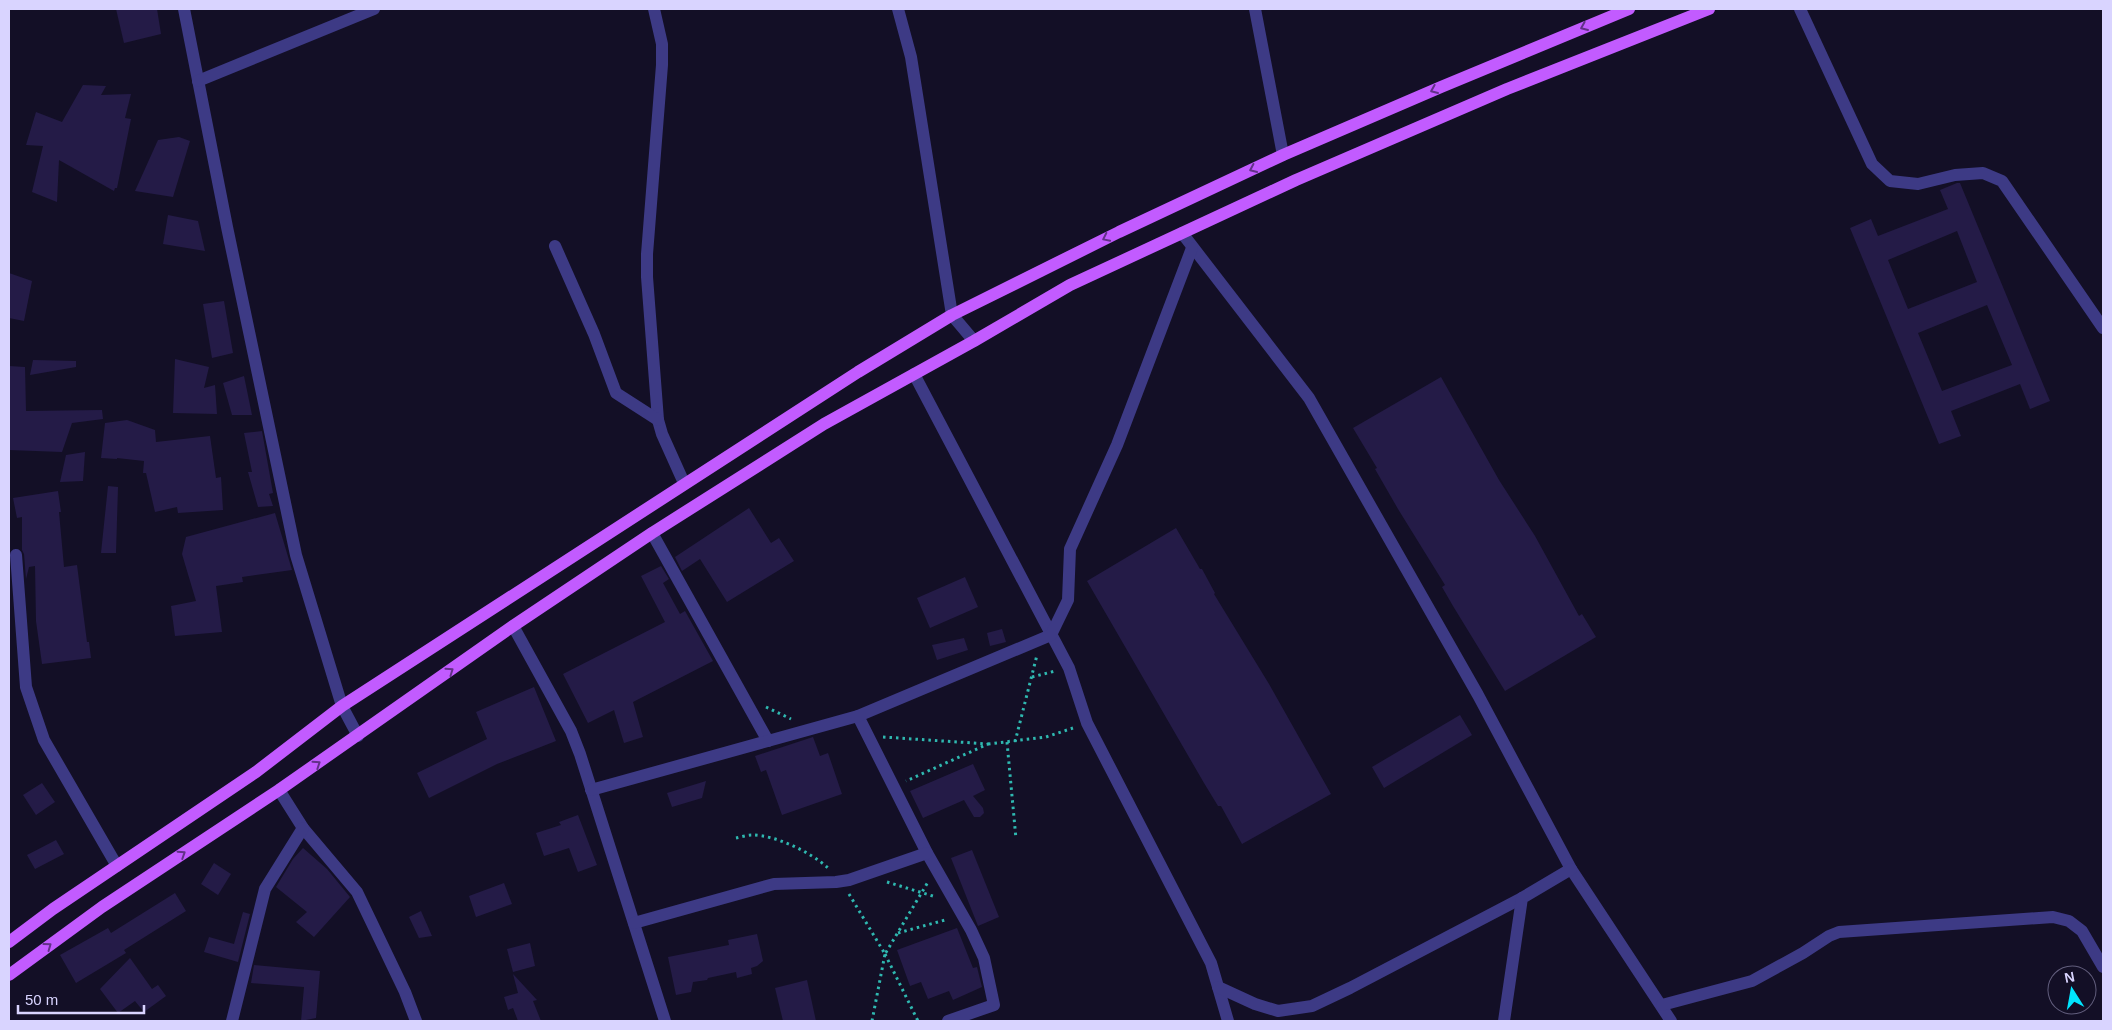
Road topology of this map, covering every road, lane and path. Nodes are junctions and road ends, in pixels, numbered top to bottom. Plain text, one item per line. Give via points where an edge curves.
1 (184, 9) edge
2 (374, 9) edge
3 (654, 9) edge
4 (898, 9) edge
5 (1255, 9) edge
6 (1629, 9) edge
7 (1709, 9) edge
8 (1800, 9) edge
9 (198, 82) junction
10 (1283, 155) junction
11 (1182, 233) junction
12 (555, 246) dead end
13 (1192, 248) junction
14 (952, 315) junction
15 (2103, 328) edge
16 (974, 341) junction
17 (914, 374) junction
18 (658, 420) junction
19 (684, 483) junction
20 (652, 533) junction
21 (16, 555) dead end
22 (513, 626) junction
23 (1046, 637) junction
24 (1069, 668) junction
25 (1032, 677) junction
26 (743, 695) junction
27 (342, 706) junction
28 (858, 716) junction
29 (796, 720) dead end
30 (1087, 723) junction
31 (358, 736) junction
32 (868, 736) junction
33 (768, 741) junction
34 (1007, 742) junction
35 (1015, 742) junction
36 (988, 744) junction
37 (894, 787) junction
38 (279, 790) junction
39 (591, 790) junction
40 (303, 828) junction
41 (736, 838) dead end
42 (1016, 839) dead end
43 (927, 853) junction
44 (117, 866) junction
45 (936, 869) junction
46 (1571, 869) junction
47 (842, 881) junction
48 (1522, 898) junction
49 (945, 920) dead end
50 (634, 924) junction
51 (898, 933) junction
52 (9, 942) edge
53 (885, 954) junction
54 (2103, 967) edge
55 (9, 975) edge
56 (1218, 987) junction
57 (1662, 1005) junction
58 (232, 1021) edge
59 (416, 1021) edge
60 (665, 1021) edge
61 (872, 1021) edge
62 (918, 1021) edge
63 (948, 1021) edge
64 (1228, 1021) edge
65 (1504, 1021) edge
66 (1672, 1021) edge

1 - 9 street
2 - 9 street
3 - 18 street via 662,44 662,65 647,278
4 - 14 street via 911,57
5 - 10 street
6 -> 10 main road
7 - 11 main road via 1507,89
8 - 15 street via 1872,164 1890,181 1918,184 1955,175 1983,173 2002,181
9 - 27 street via 296,555
10 -> 14 main road
11 - 13 street
11 - 16 main road via 1070,285
12 - 18 street via 616,393
13 - 23 street via 1117,445 1070,549 1068,600
13 - 46 street via 1309,398 1481,701
14 - 16 street
14 - 19 main road
16 - 17 main road
17 - 20 main road via 824,424
17 - 23 street
18 - 19 street
19 - 27 main road
20 - 22 main road
20 - 26 street
21 - 44 street via 26,687 36,719 44,740
31 -> 22 main road
22 - 39 street via 571,731
23 - 24 street
23 - 25 path
23 - 28 street
24 - 25 path
24 - 30 street
25 - 35 path
26 - 29 path via 788,719
26 - 33 street
27 - 31 street
27 - 44 main road via 256,772
28 - 32 street
28 - 33 street
30 - 35 path via 1046,737
30 - 56 street via 1211,963
38 -> 31 main road
32 - 36 path
32 - 37 street
33 - 39 street
34 - 35 path
34 - 36 path
34 - 42 path
36 - 37 path
37 - 43 street
38 - 40 street
55 -> 38 main road via 102,907
39 - 50 street
40 - 58 street via 265,889
40 - 59 street via 357,892
41 - 47 path via 752,836 788,844 825,865
43 - 45 street
43 - 47 street
44 - 52 main road
45 - 51 path
45 - 63 street via 984,958 994,1004
46 - 48 street
46 - 57 street
47 - 50 street via 774,884
47 - 53 path
48 - 56 street via 1312,1006 1278,1011
48 - 65 street
49 - 51 path
50 - 60 street
51 - 53 path
53 - 61 path
53 - 62 path
54 - 57 street via 2082,931 2069,921 2053,917 1839,932 1752,981
56 - 64 street
57 - 66 street

